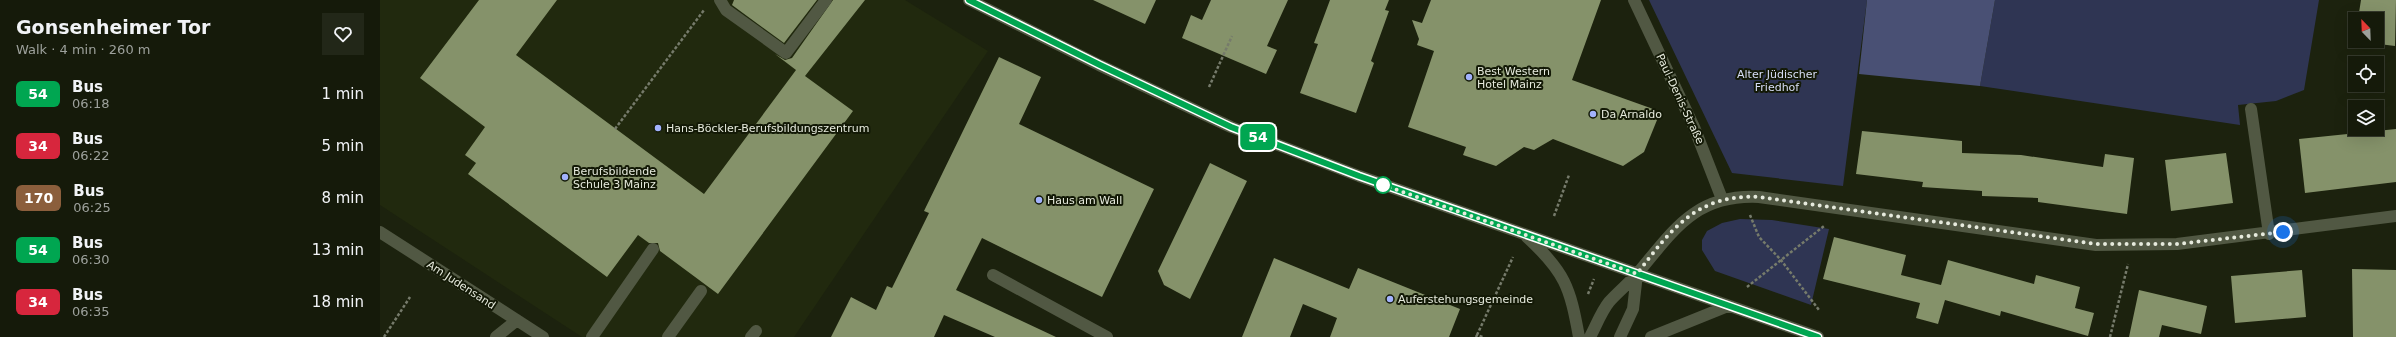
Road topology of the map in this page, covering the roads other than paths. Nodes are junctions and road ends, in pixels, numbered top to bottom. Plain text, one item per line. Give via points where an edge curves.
1 (720, 0) edge
2 (826, 0) edge
3 (969, 0) edge
4 (1634, 0) edge
5 (2251, 108) dead end
6 (1722, 199) junction
7 (2396, 216) edge
8 (380, 232) edge
9 (1523, 234) junction
10 (2269, 234) junction
11 (653, 249) dead end
12 (1637, 274) junction
13 (993, 275) dead end
14 (701, 291) dead end
15 (1728, 306) junction
16 (517, 320) junction
17 (496, 337) edge
18 (543, 337) edge
19 (592, 337) edge
20 (668, 337) edge
21 (1107, 337) edge
22 (1579, 337) edge
23 (1590, 337) edge
24 (1620, 337) edge
25 (1651, 337) edge
26 (1818, 337) edge

1 - 2 street via 726,10 786,53
3 - 9 street via 1231,127
4 - 6 street, Paul-Denis-Straße via 1694,127
5 - 10 street
6 - 10 street via 1759,197 2096,244 2177,244
6 - 12 street via 1703,206 1684,219 1658,246
7 - 10 street
8 - 16 street, Am Judensand
9 - 12 street
9 - 22 street via 1561,273 1573,302
11 - 19 street
12 - 15 street
12 - 23 street via 1608,303
12 - 24 street via 1633,309
13 - 21 street
14 - 20 street
15 - 25 street
15 - 26 street
16 - 17 street
16 - 18 street, Am Judensand

